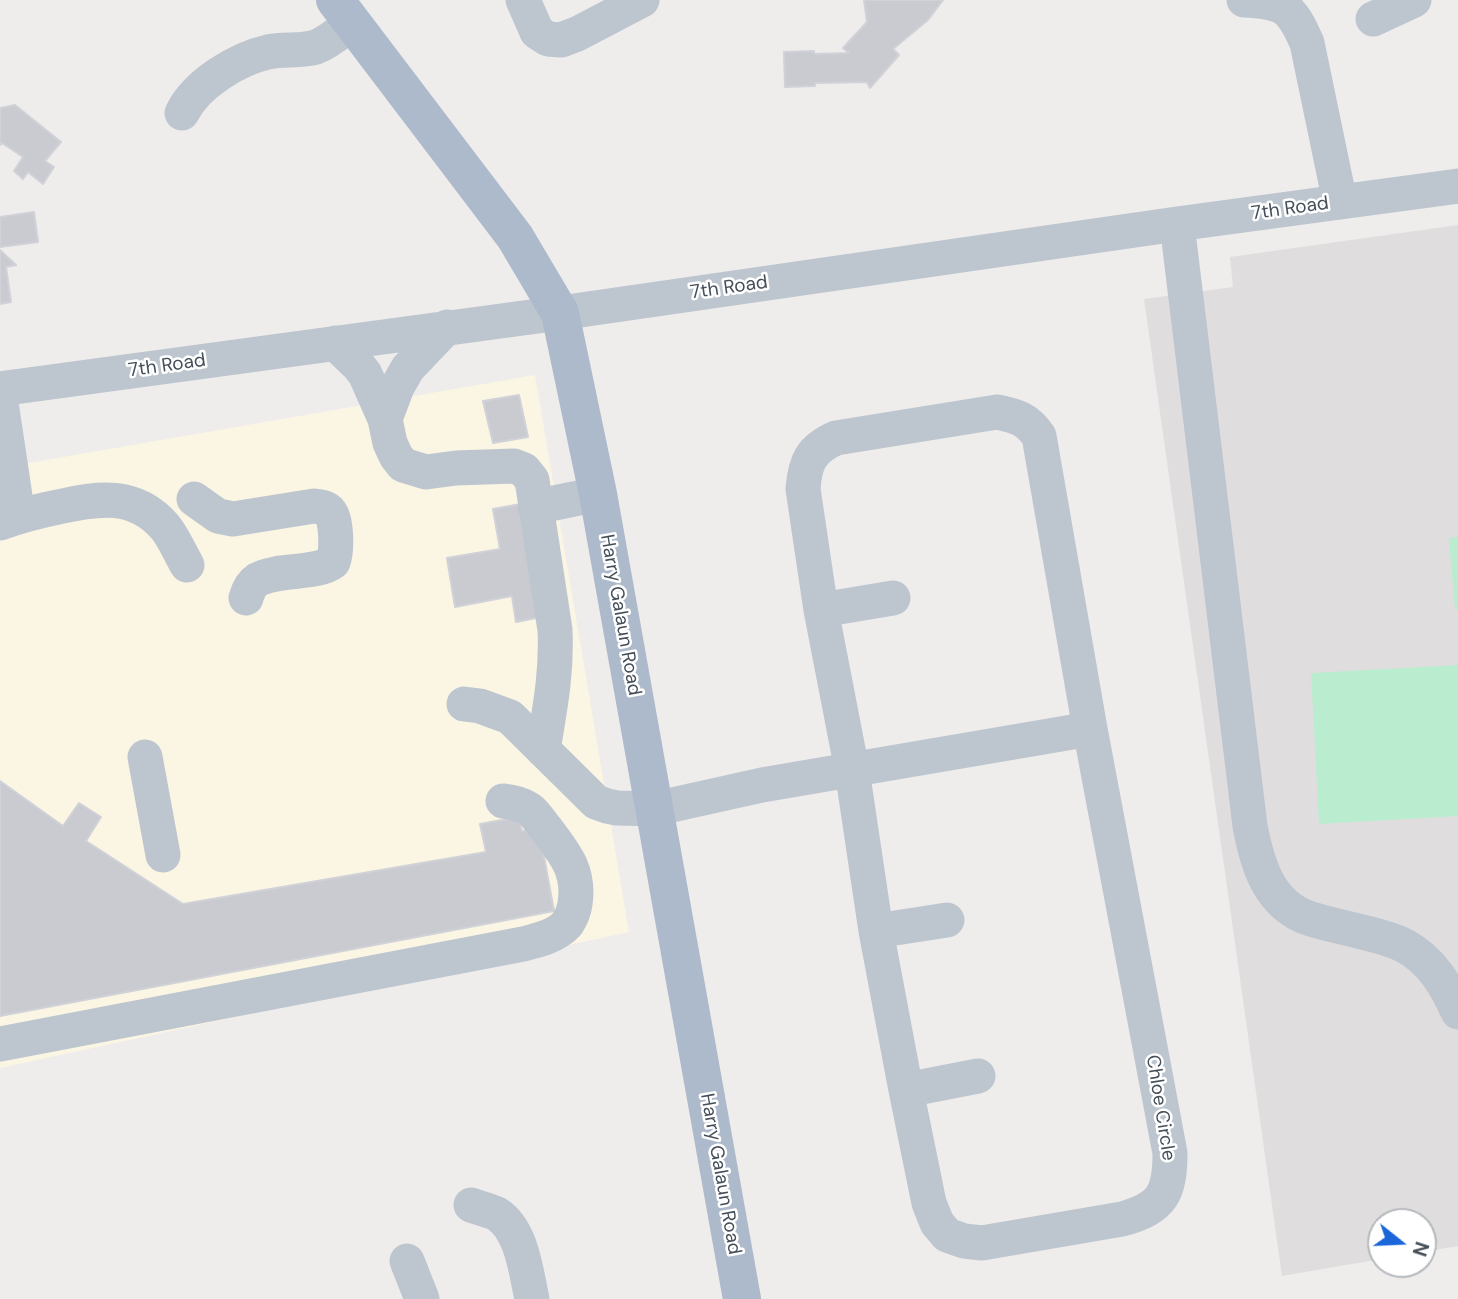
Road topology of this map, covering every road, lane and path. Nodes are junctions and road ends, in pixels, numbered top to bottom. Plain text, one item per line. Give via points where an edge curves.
1 (523, 0) edge
2 (642, 0) edge
3 (1244, 0) edge
4 (1414, 0) edge
5 (343, 11) edge
6 (1373, 19) dead end
7 (183, 113) dead end
8 (1458, 187) edge
9 (1340, 202) junction
10 (1177, 224) junction
11 (560, 313) junction
12 (447, 327) junction
13 (335, 343) junction
14 (0, 389) edge
15 (0, 396) edge
16 (385, 419) junction
17 (598, 494) junction
18 (194, 499) dead end
19 (536, 507) junction
20 (9, 520) edge
21 (187, 565) dead end
22 (246, 598) dead end
23 (893, 598) dead end
24 (821, 610) junction
25 (464, 704) dead end
26 (1090, 729) junction
27 (544, 750) junction
28 (145, 757) dead end
29 (852, 770) junction
30 (503, 801) dead end
31 (654, 809) junction
32 (163, 855) dead end
33 (947, 920) dead end
34 (876, 931) junction
35 (1458, 1012) edge
36 (0, 1044) edge
37 (978, 1076) dead end
38 (906, 1090) junction
39 (471, 1205) dead end
40 (407, 1261) dead end
41 (422, 1299) edge
42 (532, 1299) edge
43 (742, 1299) edge

1 - 2 street via 537,32 548,40 561,40
3 - 9 street via 1274,2 1298,22 1307,43
4 - 6 street
5 - 7 street via 320,46 248,58 208,81
5 - 11 main road, Harry Galaun Road via 514,237
8 - 9 street, 7th Road
9 - 10 street, 7th Road
10 - 11 street, 7th Road
10 - 35 street via 1250,825 1263,876 1291,910 1309,919 1408,947 1438,974
11 - 12 street, 7th Road
11 - 17 main road, Harry Galaun Road
12 - 13 street, 7th Road
12 - 16 street via 408,368
13 - 14 street, 7th Road
13 - 16 street via 365,374
15 - 20 street
16 - 19 street via 390,443 403,465 426,472 514,466 532,480
17 - 19 street
17 - 31 main road, Harry Galaun Road
18 - 22 street via 218,516 233,519 314,506 325,508 333,517 336,550 332,562 257,580
19 - 27 street via 556,651
20 - 21 street via 93,499 119,500 155,517
23 - 24 street
24 - 26 street, Chloe Circle via 803,489 804,471 822,444 977,414 1016,416 1031,424 1039,436
24 - 29 street, Chloe Circle
25 - 27 street via 510,717
26 - 29 street
26 - 38 street, Chloe Circle via 1170,1153 1165,1191 1155,1206 1122,1219 982,1243 947,1235 929,1203
27 - 31 street via 596,802 607,807
28 - 32 street
29 - 31 street
29 - 34 street, Chloe Circle
30 - 36 street via 532,811 572,866 574,909 558,932 523,944
31 - 43 main road, Harry Galaun Road
33 - 34 street
34 - 38 street, Chloe Circle
37 - 38 street
39 - 42 street via 494,1212 519,1242
40 - 41 street

